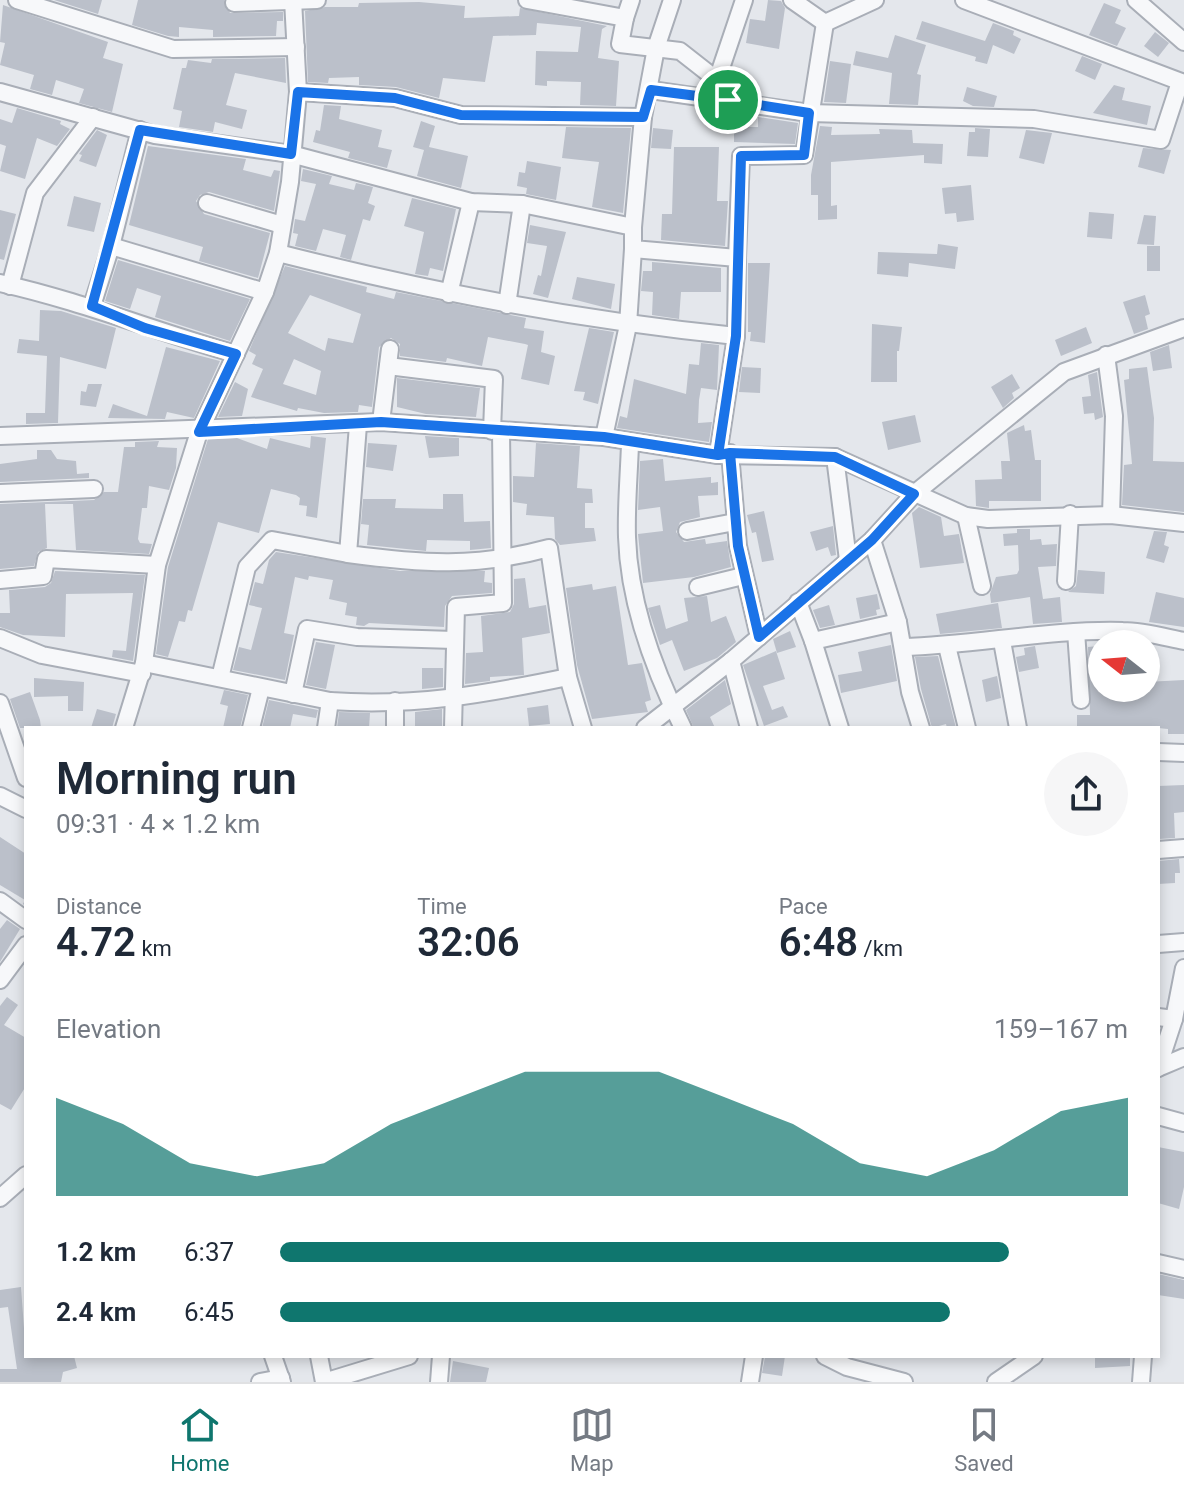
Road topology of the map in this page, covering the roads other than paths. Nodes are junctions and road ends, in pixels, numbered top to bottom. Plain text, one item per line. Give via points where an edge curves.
1 (17, 0) edge
2 (317, 0) edge
3 (527, 0) edge
4 (631, 0) edge
5 (672, 0) edge
6 (744, 0) edge
7 (792, 0) edge
8 (875, 0) edge
9 (964, 0) edge
10 (1136, 0) edge
11 (293, 1) edge
12 (234, 3) dead end
13 (581, 4) edge
14 (625, 18) junction
15 (825, 23) junction
16 (1184, 42) edge
17 (296, 47) junction
18 (656, 48) junction
19 (717, 80) junction
20 (1182, 83) edge
21 (651, 90) junction
22 (0, 92) edge
23 (298, 92) junction
24 (728, 100) junction
25 (809, 113) junction
26 (93, 117) junction
27 (643, 117) junction
28 (140, 130) junction
29 (291, 154) junction
30 (471, 202) junction
31 (207, 203) dead end
32 (522, 204) junction
33 (282, 225) junction
34 (633, 227) junction
35 (111, 246) junction
36 (633, 249) junction
37 (278, 253) junction
38 (737, 258) junction
39 (5, 285) edge
40 (265, 292) junction
41 (449, 294) junction
42 (507, 305) junction
43 (92, 306) junction
44 (628, 325) junction
45 (1184, 328) edge
46 (736, 336) junction
47 (236, 354) junction
48 (1106, 355) junction
49 (381, 422) junction
50 (358, 425) junction
51 (497, 431) junction
52 (199, 432) junction
53 (0, 436) edge
54 (604, 437) junction
55 (630, 444) junction
56 (724, 454) junction
57 (835, 457) junction
58 (94, 489) dead end
59 (0, 493) edge
60 (914, 494) junction
61 (1070, 514) junction
62 (1111, 515) junction
63 (966, 516) junction
64 (735, 522) junction
65 (1184, 523) edge
66 (687, 531) dead end
67 (872, 540) junction
68 (348, 554) junction
69 (503, 560) junction
70 (848, 560) junction
71 (157, 565) junction
72 (743, 576) junction
73 (0, 580) edge
74 (1066, 581) dead end
75 (982, 586) dead end
76 (698, 587) dead end
77 (798, 602) junction
78 (898, 622) junction
79 (1076, 632) junction
80 (759, 637) junction
81 (0, 638) edge
82 (454, 640) junction
83 (813, 641) junction
84 (1002, 641) junction
85 (1184, 641) edge
86 (947, 646) junction
87 (903, 647) junction
88 (731, 661) junction
89 (143, 668) junction
90 (568, 677) junction
91 (220, 678) junction
92 (261, 688) junction
93 (293, 694) junction
94 (453, 700) junction
95 (1081, 700) dead end
96 (330, 701) junction
97 (395, 701) junction
98 (0, 703) edge
99 (672, 706) junction
100 (125, 726) edge
101 (252, 726) edge
102 (326, 726) edge
103 (395, 726) edge
104 (453, 726) edge
105 (582, 726) edge
106 (647, 726) edge
107 (682, 726) edge
108 (748, 726) edge
109 (839, 726) edge
110 (921, 726) edge
111 (967, 726) edge
112 (1018, 726) edge
113 (1160, 752) edge
114 (1184, 753) edge
115 (24, 772) edge
116 (0, 796) edge
117 (24, 808) edge
118 (1184, 848) edge
119 (1160, 850) edge
120 (0, 901) edge
121 (24, 919) edge
122 (1184, 942) edge
123 (1160, 944) edge
124 (24, 947) edge
125 (1184, 968) edge
126 (1, 975) edge
127 (1166, 1018) edge
128 (1160, 1056) edge
129 (1184, 1057) edge
130 (1160, 1067) edge
131 (1160, 1117) edge
132 (1184, 1123) edge
133 (24, 1177) edge
134 (0, 1198) edge
135 (1160, 1263) edge
136 (1184, 1269) edge
137 (274, 1358) edge
138 (319, 1358) edge
139 (402, 1358) edge
140 (441, 1358) edge
141 (754, 1358) edge
142 (1031, 1358) edge
143 (1143, 1358) edge
144 (847, 1362) edge
145 (281, 1380) edge
146 (260, 1382) edge
147 (324, 1382) edge
148 (439, 1382) edge
149 (750, 1382) edge
150 (904, 1382) edge
151 (996, 1382) edge
152 (1141, 1382) edge

1 - 17 street via 173,49
2 - 11 street
3 - 13 street
4 - 14 street
5 - 18 street
6 - 19 street
7 - 15 street
8 - 15 street
9 - 20 street
10 - 16 street
11 - 12 street
11 - 17 street
13 - 14 street
14 - 18 street via 620,44
15 - 25 street
17 - 23 street
18 - 19 street via 680,51
18 - 21 street
19 - 24 street
20 - 25 street via 1161,140 1034,119
21 - 24 street
21 - 27 street
22 - 26 street
23 - 27 street via 395,98 461,115
23 - 29 street
24 - 25 street
25 - 38 street via 804,155 741,156
26 - 28 street
26 - 39 street via 35,193
27 - 34 street
28 - 29 street
28 - 35 street
29 - 30 street
29 - 33 street
30 - 32 street
30 - 41 street
31 - 33 street
32 - 34 street
32 - 42 street
33 - 37 street
34 - 36 street
35 - 40 street
35 - 43 street
36 - 38 street
36 - 44 street
37 - 40 street
37 - 41 street
38 - 46 street
39 - 43 street
40 - 47 street
41 - 42 street
42 - 44 street
43 - 47 street via 145,328
44 - 46 street
44 - 54 street
45 - 48 street
46 - 56 street
47 - 52 street
48 - 60 street via 1064,372
48 - 62 street via 1114,416
49 - 50 street
49 - 51 street
49 - 51 street via 389,358 494,379
50 - 52 street
50 - 68 street
51 - 54 street
51 - 69 street
52 - 53 street
52 - 71 street
54 - 55 street
55 - 56 street
55 - 99 street via 631,568 638,610
56 - 57 street
56 - 64 street
57 - 60 street
57 - 70 street
58 - 59 street
60 - 63 street
60 - 67 street
61 - 62 street
61 - 63 street
61 - 74 street
62 - 65 street
63 - 75 street
64 - 66 street
64 - 72 street
67 - 70 street
67 - 78 street
68 - 69 street via 430,564
68 - 91 street via 272,540 247,567
69 - 82 street via 503,603 456,607
69 - 90 street via 549,548
70 - 77 street
71 - 73 street via 46,559 43,576
71 - 89 street
72 - 76 street
72 - 80 street
77 - 80 street
77 - 83 street
78 - 83 street
78 - 87 street
79 - 84 street
79 - 85 street via 1127,631
79 - 95 street
80 - 88 street
81 - 89 street via 42,655
82 - 93 street via 357,637 307,629
82 - 94 street
83 - 109 street
84 - 86 street
84 - 112 street
86 - 87 street
86 - 111 street
87 - 110 street
88 - 99 street
88 - 108 street
89 - 91 street
89 - 100 street
90 - 94 street
90 - 105 street
91 - 92 street
92 - 93 street
92 - 101 street
93 - 96 street
94 - 97 street
94 - 104 street
96 - 97 street
96 - 102 street
97 - 103 street
98 - 115 street
99 - 106 street
99 - 107 street
113 - 114 street
116 - 117 street
118 - 119 street
120 - 121 street
122 - 123 street
124 - 126 street
125 - 127 street
127 - 128 street
129 - 130 street
131 - 132 street
133 - 134 street
135 - 136 street
137 - 145 street
138 - 147 street
139 - 147 street
140 - 148 street
141 - 149 street
142 - 151 street
143 - 152 street
144 - 150 street
145 - 146 street

